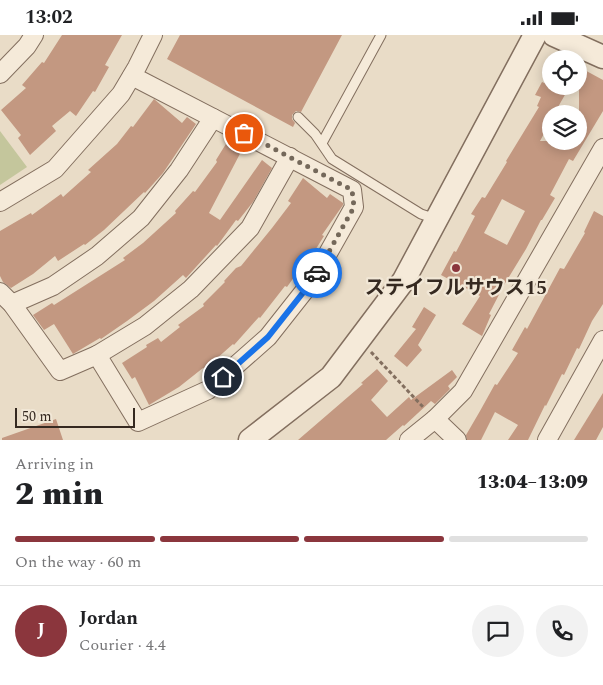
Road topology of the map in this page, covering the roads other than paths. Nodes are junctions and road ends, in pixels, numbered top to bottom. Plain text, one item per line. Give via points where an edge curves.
1 (34, 35) edge
2 (153, 35) edge
3 (381, 35) edge
4 (535, 35) edge
5 (554, 35) edge
6 (603, 57) edge
7 (0, 75) edge
8 (132, 76) junction
9 (298, 117) dead end
10 (213, 118) junction
11 (322, 143) junction
12 (603, 148) edge
13 (290, 157) junction
14 (597, 170) edge
15 (0, 202) edge
16 (436, 219) junction
17 (6, 298) edge
18 (603, 340) edge
19 (97, 355) junction
20 (435, 419) junction
21 (250, 440) edge
22 (409, 440) edge
23 (457, 440) edge
24 (547, 440) edge

1 - 7 street
2 - 8 street
3 - 11 lane
4 - 16 street
5 - 6 street
8 - 10 street
8 - 15 street via 121,94 55,169
9 - 11 lane
10 - 13 street
10 - 17 street via 179,171 141,218 97,256 53,287
11 - 16 lane via 332,159 422,214
12 - 14 street
13 - 19 street via 250,228 191,289 145,326
13 - 19 street via 352,190 354,207 313,280 268,337 208,390 138,422
14 - 20 street via 463,391
16 - 21 street via 404,280 331,377
17 - 19 street via 60,371
18 - 24 street
20 - 22 street
20 - 23 street

